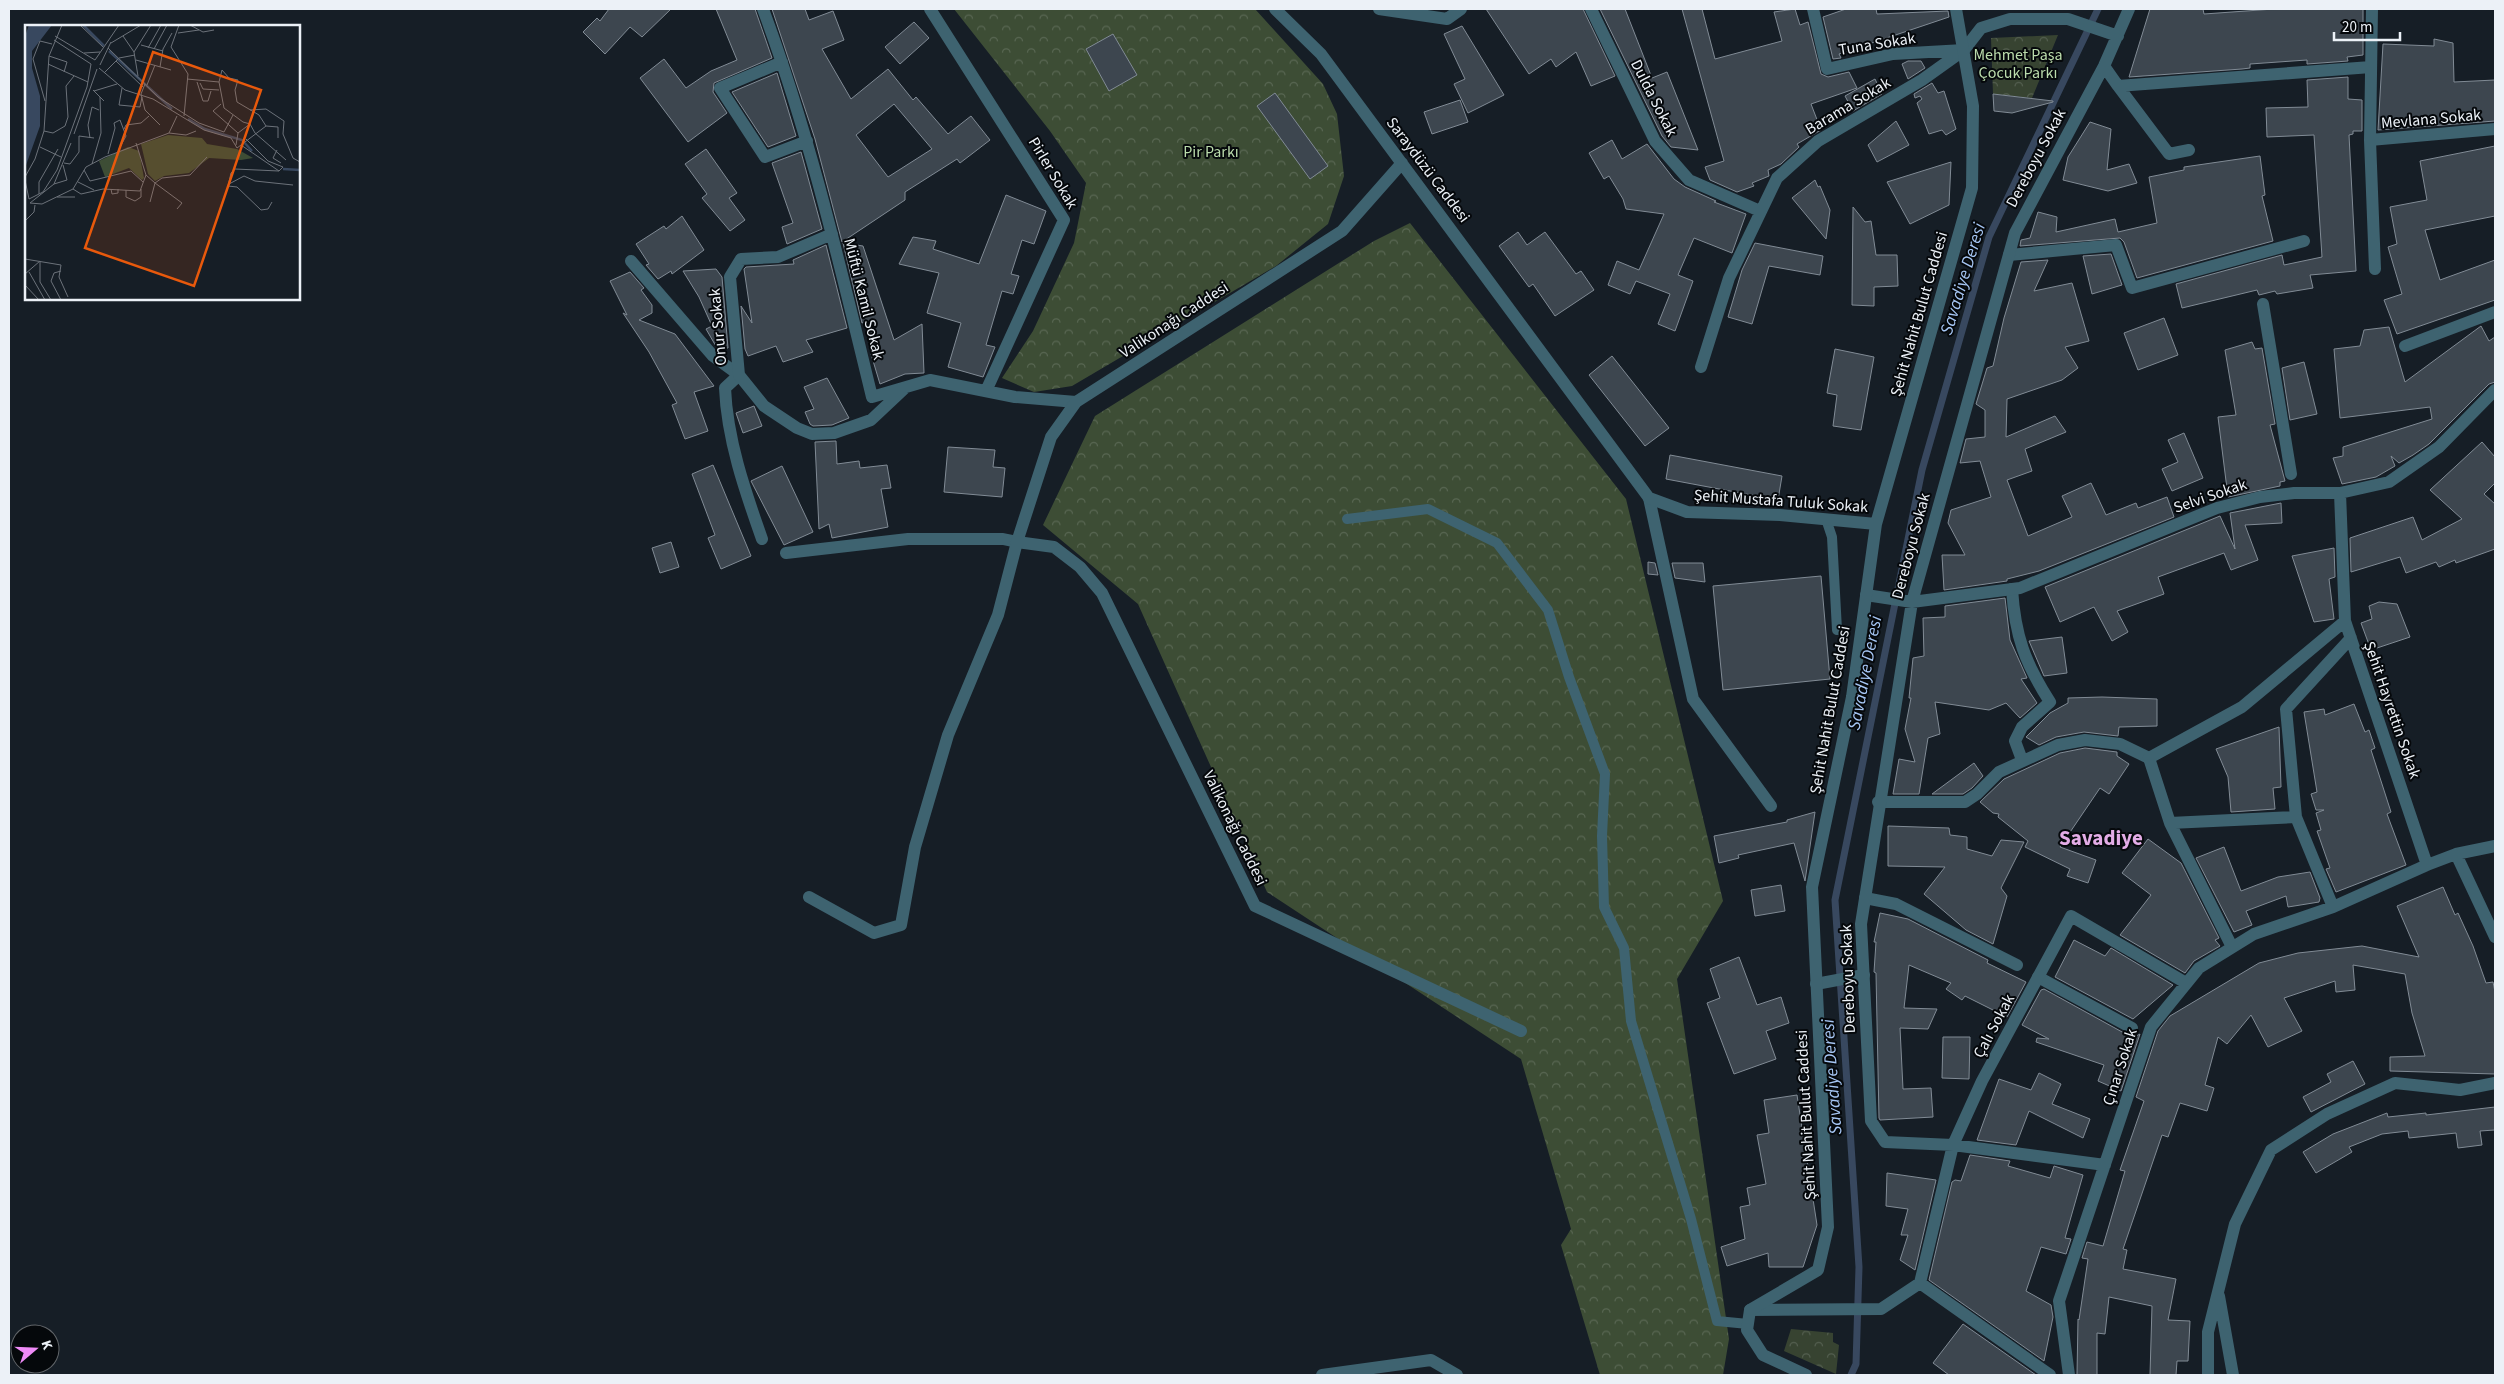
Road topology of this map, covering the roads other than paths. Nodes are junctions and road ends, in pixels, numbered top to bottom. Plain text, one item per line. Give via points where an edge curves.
1 (763, 9) edge
2 (930, 9) edge
3 (1275, 9) edge
4 (1379, 9) edge
5 (1461, 9) edge
6 (1591, 9) edge
7 (1812, 9) edge
8 (1956, 9) edge
9 (2129, 9) edge
10 (2372, 9) edge
11 (2070, 14) edge
12 (2114, 34) junction
13 (1964, 50) junction
14 (782, 62) junction
15 (2104, 66) junction
16 (2371, 67) junction
17 (2118, 86) junction
18 (2495, 129) edge
19 (2370, 140) junction
20 (807, 141) junction
21 (2189, 150) dead end
22 (1402, 163) junction
23 (1760, 211) junction
24 (832, 234) junction
25 (2304, 241) dead end
26 (2009, 255) junction
27 (631, 261) dead end
28 (2375, 269) dead end
29 (2263, 304) dead end
30 (2495, 312) edge
31 (2405, 346) dead end
32 (1701, 367) dead end
33 (738, 375) junction
34 (906, 387) junction
35 (2495, 390) edge
36 (986, 391) junction
37 (1076, 402) junction
38 (2291, 474) dead end
39 (2340, 492) junction
40 (1648, 498) junction
41 (1348, 519) dead end
42 (1826, 519) junction
43 (1876, 524) junction
44 (762, 539) dead end
45 (1018, 542) junction
46 (786, 553) dead end
47 (2012, 589) junction
48 (1866, 595) junction
49 (1912, 602) junction
50 (2346, 622) junction
51 (1837, 630) dead end
52 (2351, 638) junction
53 (2150, 758) junction
54 (2022, 760) junction
55 (1878, 802) junction
56 (1771, 806) dead end
57 (2296, 816) junction
58 (2170, 823) junction
59 (2495, 846) edge
60 (2456, 854) junction
61 (2427, 865) junction
62 (809, 897) dead end
63 (1865, 898) junction
64 (2334, 907) junction
65 (2495, 937) edge
66 (2232, 947) junction
67 (2017, 965) dead end
68 (1859, 975) junction
69 (2038, 977) junction
70 (1821, 983) junction
71 (2186, 983) junction
72 (2132, 1028) dead end
73 (1521, 1031) dead end
74 (2495, 1083) edge
75 (1953, 1145) junction
76 (2105, 1165) junction
77 (1920, 1283) junction
78 (2218, 1291) junction
79 (1750, 1310) junction
80 (1748, 1324) junction
81 (1790, 1372) edge
82 (1322, 1375) edge
83 (1457, 1375) edge
84 (1806, 1375) edge
85 (2050, 1375) edge
86 (2069, 1375) edge
87 (2208, 1375) edge
88 (2233, 1375) edge

1 - 14 street, Müftü Kamil Sokak
2 - 36 street, Pirler Sokak via 1064,220
3 - 22 street, Saraydüzü Caddesi via 1321,54
4 - 5 street via 1448,19
6 - 23 street, Dulda Sokak via 1655,141 1689,180
7 - 13 street, Tuna Sokak via 1827,69 1893,54
8 - 13 street, Şehit Nahit Bulut Caddesi
9 - 12 street, Dereboyu Sokak
10 - 16 street
11 - 12 street, Barama Sokak
11 - 13 street, Barama Sokak via 2010,20 1981,28
12 - 15 street, Dereboyu Sokak
13 - 23 street, Barama Sokak via 1922,80 1818,141 1777,178
13 - 43 street, Şehit Nahit Bulut Caddesi via 1973,106 1972,188
14 - 20 street, Müftü Kamil Sokak
14 - 20 street via 720,88 765,157
15 - 17 street
15 - 26 street, Dereboyu Sokak via 2015,233
16 - 17 street
16 - 19 street
17 - 21 street via 2169,154
18 - 19 street, Mevlana Sokak
19 - 28 street
20 - 24 street, Müftü Kamil Sokak
22 - 37 street, Valikonağı Caddesi via 1342,231
22 - 40 street, Saraydüzü Caddesi
23 - 32 street, Barama Sokak via 1729,278
24 - 33 street, Onur Sokak via 778,257 741,259 730,277
24 - 34 street, Müftü Kamil Sokak via 872,397
25 - 26 street via 2132,288 2116,246
26 - 49 street, Dereboyu Sokak
27 - 33 street via 713,356
29 - 38 street
30 - 31 street
33 - 34 street, Onur Sokak via 764,406 812,434 834,433 871,420
33 - 44 street via 725,388 726,413
34 - 36 street, Müftü Kamil Sokak via 930,380
35 - 39 street, Selvi Sokak via 2439,447 2389,482
36 - 37 street, Müftü Kamil Sokak
37 - 45 street, Valikonağı Caddesi via 1051,438
39 - 47 street, Selvi Sokak via 2260,497 2217,508
39 - 50 street, Şehit Hayrettin Sokak
40 - 42 street, Şehit Mustafa Tuluk Sokak via 1687,512
40 - 56 street via 1692,699
41 - 80 lane via 1428,510 1497,543 1548,610 1604,774 1604,907 1624,948 1631,1021 1691,1219 1717,1321
42 - 43 street, Şehit Mustafa Tuluk Sokak
42 - 51 lane via 1832,536
43 - 48 street, Şehit Nahit Bulut Caddesi
45 - 46 street via 908,538
45 - 62 street, Valikonağı Caddesi via 998,616 946,744 914,848 901,925 874,933
45 - 73 street, Valikonağı Caddesi via 1054,547 1080,567 1102,593 1255,906
47 - 49 street, Selvi Sokak
47 - 54 street via 2018,638 2031,672 2050,702 2022,727 2015,741
48 - 49 street, Selvi Sokak
48 - 70 street, Şehit Nahit Bulut Caddesi via 1852,697 1812,887
49 - 55 street, Dereboyu Sokak
50 - 52 street, Şehit Hayrettin Sokak
50 - 53 street via 2242,707
52 - 57 street via 2286,709
52 - 61 street, Şehit Hayrettin Sokak
53 - 54 street via 2120,744 2085,740 2058,745
53 - 58 street
54 - 55 street via 2000,772 1965,802
55 - 63 street, Dereboyu Sokak
57 - 58 street
57 - 64 street
58 - 66 street
59 - 60 street
60 - 61 street
60 - 65 street
61 - 64 street, Çınar Sokak
63 - 67 street via 1896,904
63 - 68 street, Dereboyu Sokak
64 - 66 street, Çınar Sokak via 2254,934
66 - 71 street, Çınar Sokak via 2199,968
68 - 70 street
68 - 75 street, Dereboyu Sokak via 1871,1121 1885,1142
69 - 71 street, Çalı Sokak via 2071,916
69 - 72 street
69 - 75 street, Çalı Sokak via 1982,1081
70 - 79 street, Şehit Nahit Bulut Caddesi via 1828,1228 1818,1270
71 - 76 street, Çınar Sokak via 2151,1027
74 - 78 street via 2460,1090 2395,1083 2327,1114 2271,1150 2235,1224
75 - 76 street
75 - 77 street, Çalı Sokak
76 - 86 street, Çınar Sokak via 2059,1301
77 - 79 street via 1881,1309
77 - 85 street
78 - 87 street via 2208,1332
78 - 88 street
79 - 80 street
80 - 81 street via 1747,1330 1763,1355
81 - 84 street
82 - 83 street via 1431,1360

